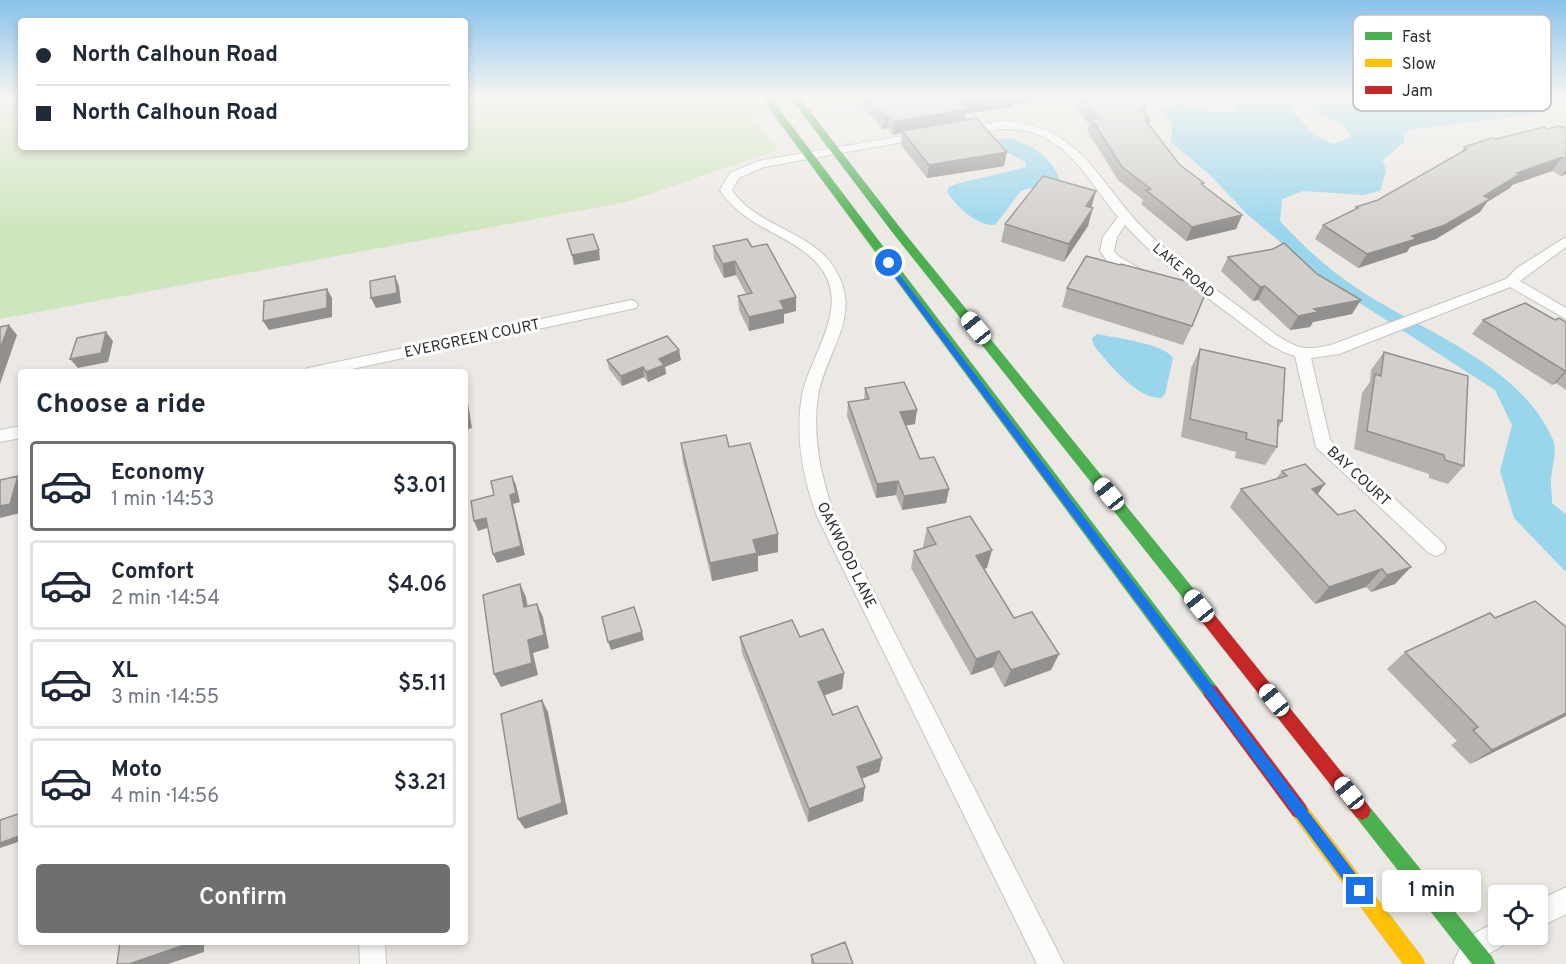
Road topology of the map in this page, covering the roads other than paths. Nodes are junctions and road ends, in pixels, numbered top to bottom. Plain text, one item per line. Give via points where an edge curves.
1 (798, 141) edge
2 (828, 141) edge
3 (893, 141) edge
4 (1059, 141) edge
5 (836, 152) junction
6 (809, 156) junction
7 (1125, 217) junction
8 (1566, 241) edge
9 (1153, 277) edge
10 (1170, 281) edge
11 (1511, 282) junction
12 (1203, 287) junction
13 (631, 304) dead end
14 (1566, 314) edge
15 (972, 348) junction
16 (1302, 353) junction
17 (348, 368) edge
18 (18, 433) edge
19 (0, 436) edge
20 (1436, 548) dead end
21 (1566, 900) edge
22 (1548, 910) edge
23 (372, 945) edge
24 (1489, 945) edge
25 (1475, 959) edge
26 (373, 964) edge
27 (1050, 964) edge
28 (1415, 964) edge

1 - 6 main road
2 - 5 main road
3 - 5 street, LAKE ROAD
4 - 7 street, LAKE ROAD
5 - 6 street, LAKE ROAD
5 - 15 main road via 897,231
6 - 15 main road
6 - 27 street, OAKWOOD LANE via 745,169 731,178 726,190 738,207 810,250 834,277 839,320 819,361 807,416 806,435 815,488
7 - 9 street via 1110,237 1107,251 1126,267
7 - 12 street, LAKE ROAD
8 - 11 street
10 - 12 street
11 - 14 street
11 - 16 street via 1334,350
12 - 16 street, LAKE ROAD via 1274,339
13 - 17 street, EVERGREEN COURT
15 - 25 main road
15 - 28 main road
16 - 20 street, BAY COURT via 1322,443
18 - 19 street
21 - 22 street
23 - 26 street
24 - 25 street

